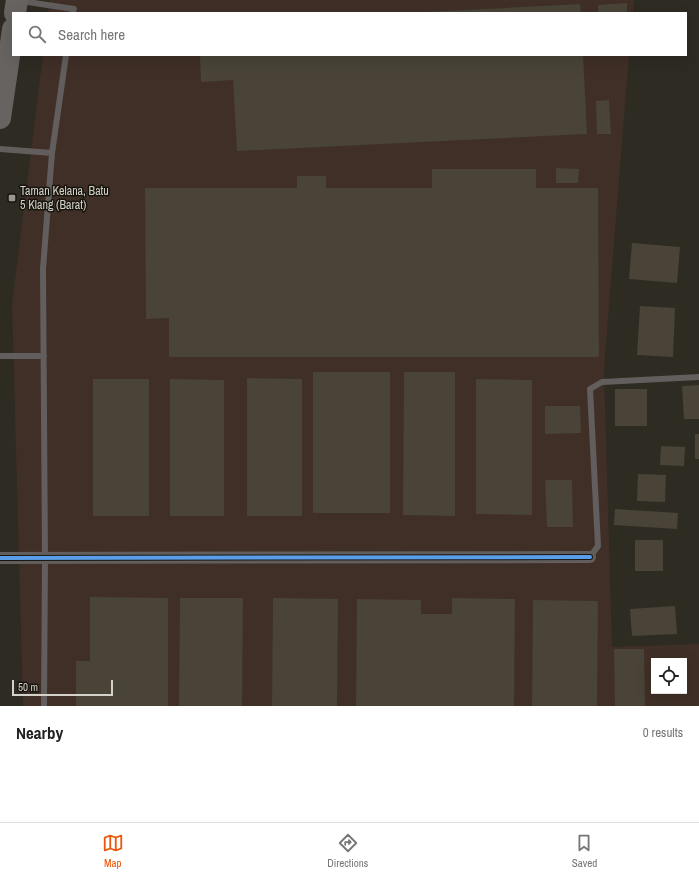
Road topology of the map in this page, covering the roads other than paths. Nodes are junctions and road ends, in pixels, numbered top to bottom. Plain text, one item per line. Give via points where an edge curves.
1 (17, 5) edge
2 (72, 12) edge
3 (12, 36) edge
4 (66, 56) edge
5 (0, 118) edge
6 (0, 149) edge
7 (52, 153) junction
8 (0, 356) edge
9 (44, 356) junction
10 (699, 377) edge
11 (590, 557) joint
12 (0, 558) edge
13 (45, 558) junction
14 (44, 706) edge

1 - 2 lane via 74,9
3 - 5 highway
4 - 7 lane
6 - 7 lane
7 - 9 lane via 43,269
8 - 9 lane
9 - 13 lane
10 - 11 lane via 602,382 590,389 598,546
11 - 13 street
12 - 13 street
13 - 14 lane

